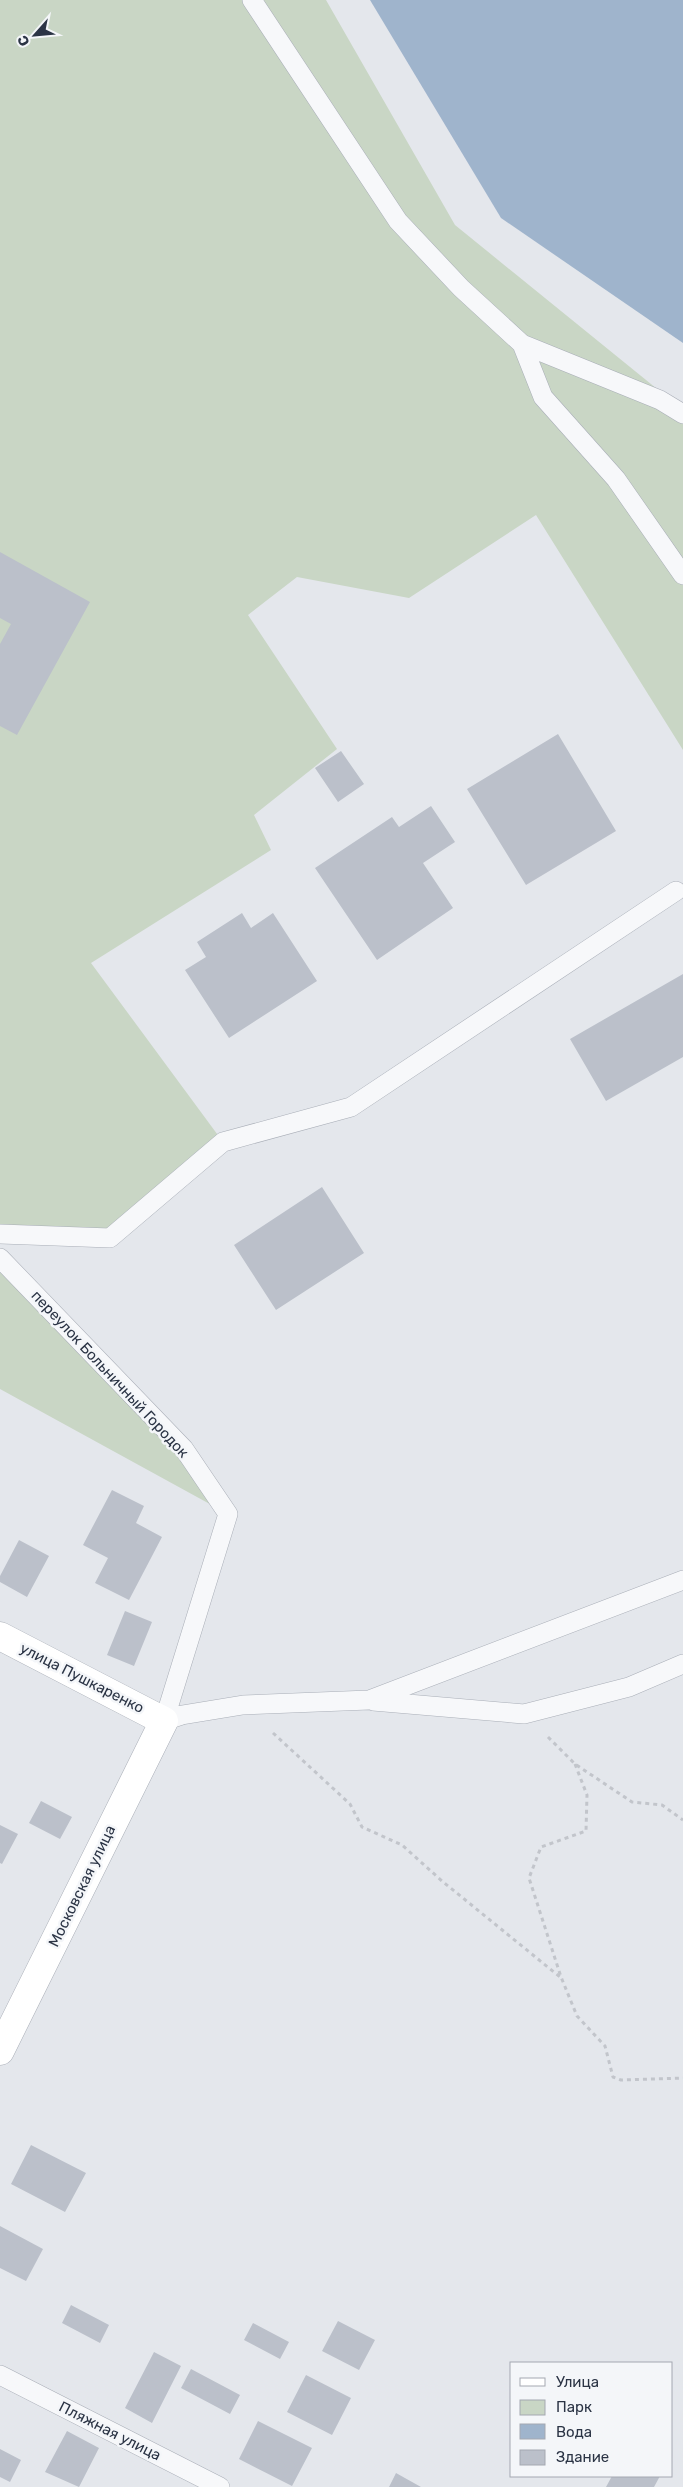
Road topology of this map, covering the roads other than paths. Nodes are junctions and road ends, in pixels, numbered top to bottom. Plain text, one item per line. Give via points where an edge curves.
1 (252, 0) edge
2 (522, 344) junction
3 (683, 414) edge
4 (683, 575) edge
5 (676, 891) dead end
6 (0, 1234) edge
7 (0, 1258) edge
8 (683, 1580) edge
9 (0, 1636) edge
10 (683, 1664) edge
11 (369, 1700) junction
12 (164, 1721) junction
13 (0, 2051) edge
14 (0, 2376) edge
15 (220, 2487) edge

1 - 2 lane via 398,221 461,288
2 - 3 lane via 660,400
2 - 4 lane via 542,397 616,480
5 - 6 lane via 351,1107 223,1142 110,1238
7 - 12 lane, переулок Больничный Городок via 184,1449 228,1514
8 - 11 lane
9 - 12 main road, улица Пушкаренко
10 - 11 lane via 629,1687 524,1714
11 - 12 lane via 243,1705
12 - 13 main road, Московская улица
14 - 15 lane, Пляжная улица

